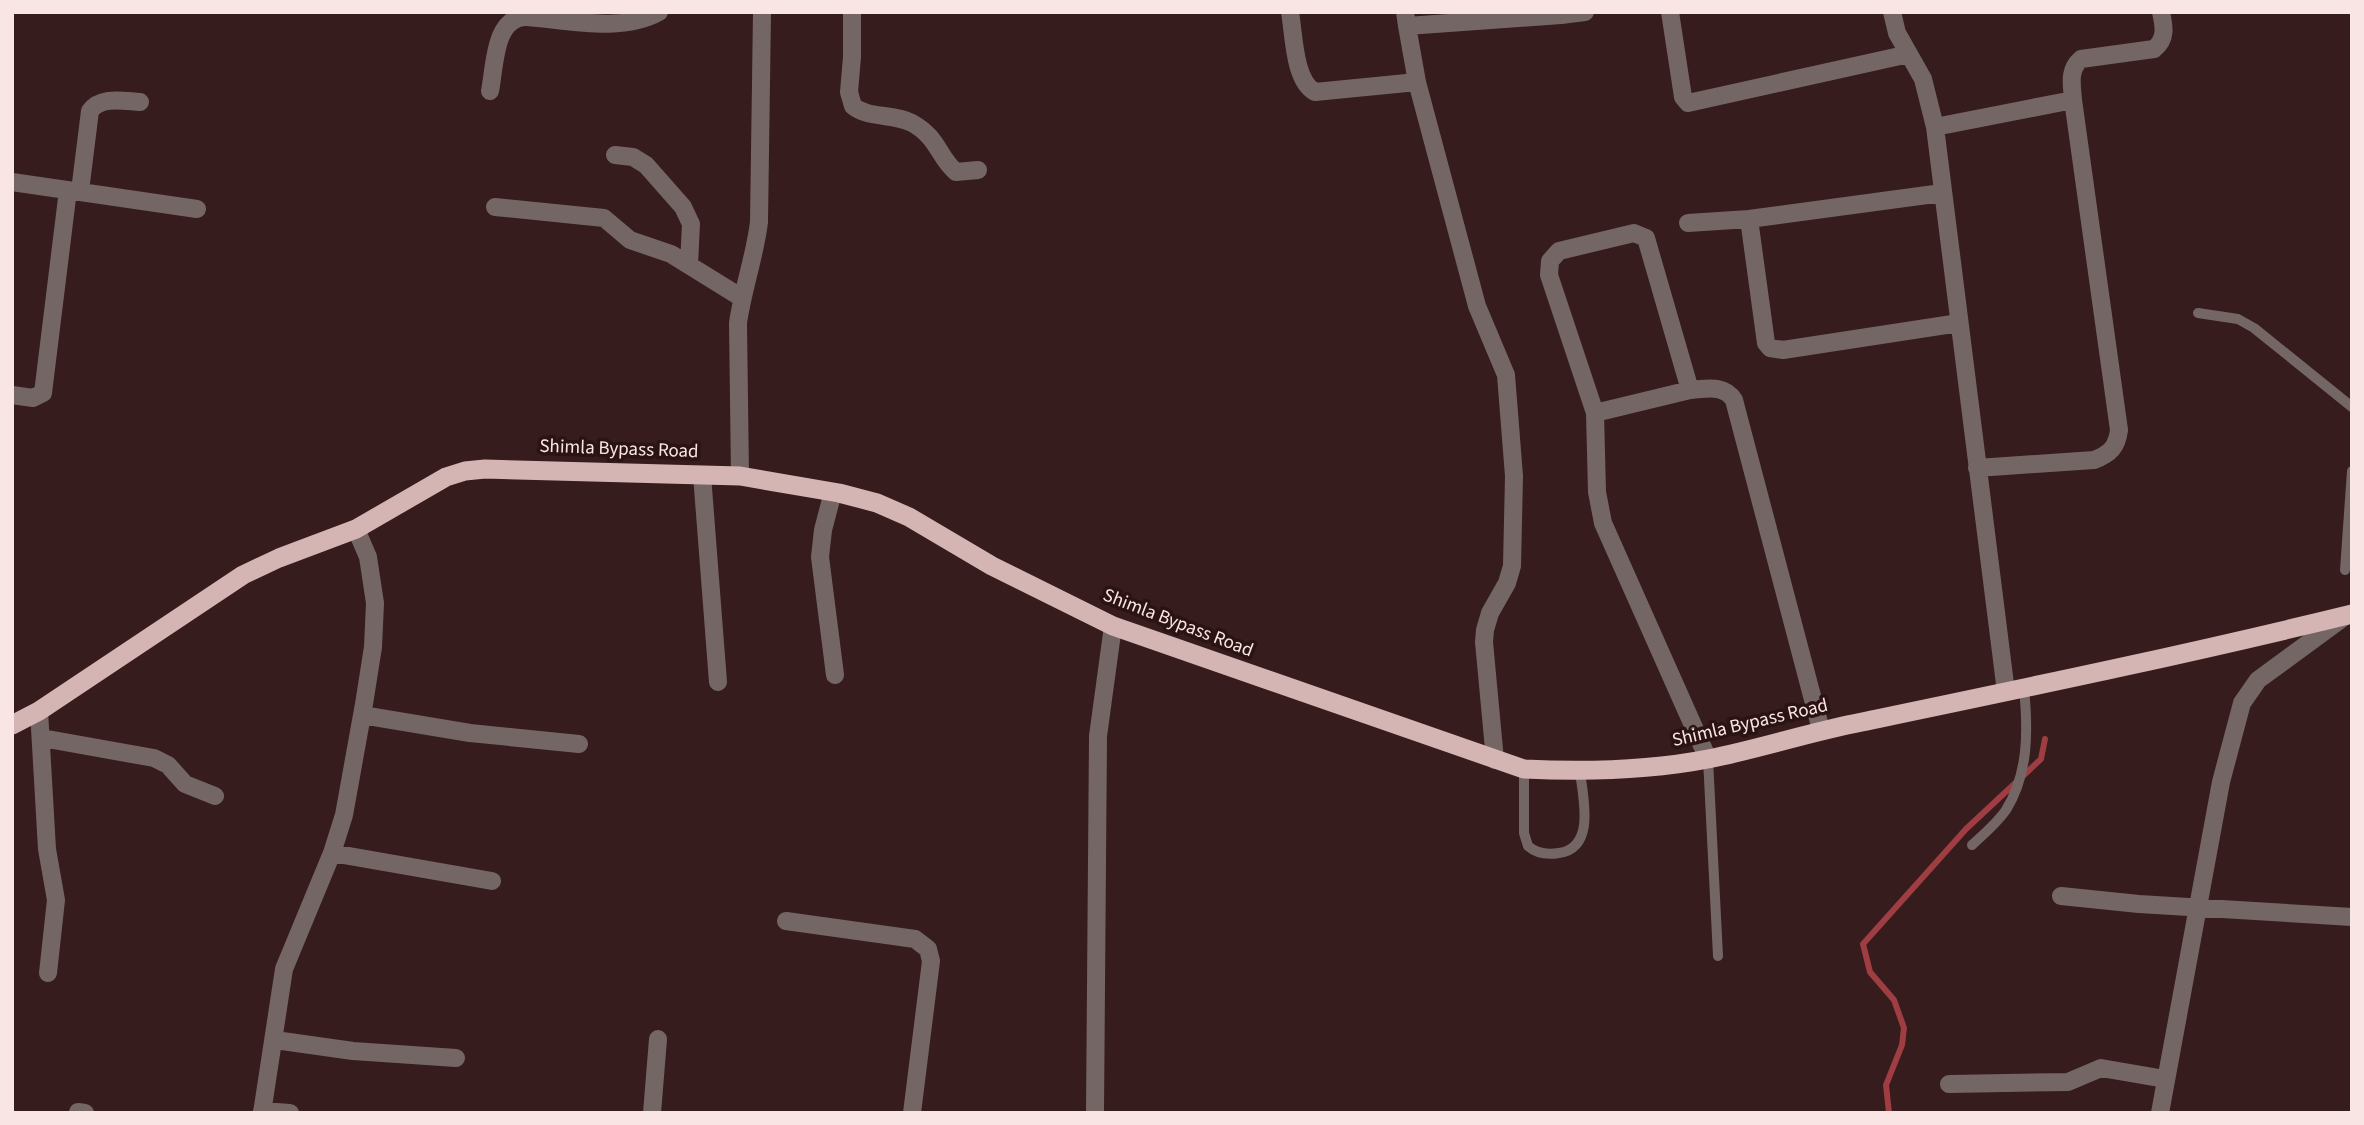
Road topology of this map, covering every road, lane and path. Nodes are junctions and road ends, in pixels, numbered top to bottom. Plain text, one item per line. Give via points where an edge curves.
1 (659, 12) edge
2 (762, 12) edge
3 (852, 12) edge
4 (1290, 12) edge
5 (1585, 12) edge
6 (1670, 12) edge
7 (1892, 12) edge
8 (2161, 12) edge
9 (1561, 13) edge
10 (1406, 19) edge
11 (1909, 54) junction
12 (1417, 82) junction
13 (489, 91) dead end
14 (2073, 100) junction
15 (140, 102) dead end
16 (1935, 127) junction
17 (615, 155) dead end
18 (978, 170) dead end
19 (12, 182) edge
20 (74, 190) junction
21 (1942, 193) junction
22 (495, 207) dead end
23 (197, 209) dead end
24 (1749, 219) junction
25 (1688, 223) dead end
26 (689, 265) junction
27 (742, 299) junction
28 (2198, 313) dead end
29 (1959, 323) junction
30 (1690, 390) junction
31 (12, 395) edge
32 (2352, 407) edge
33 (1595, 413) junction
34 (1977, 468) junction
35 (2352, 471) edge
36 (702, 475) junction
37 (740, 476) junction
38 (833, 492) junction
39 (356, 529) junction
40 (2345, 570) dead end
41 (2349, 615) edge
42 (1113, 626) junction
43 (835, 675) dead end
44 (718, 682) dead end
45 (2015, 690) junction
46 (39, 711) junction
47 (362, 715) junction
48 (12, 724) edge
49 (1821, 730) junction
50 (42, 738) junction
51 (579, 744) dead end
52 (1708, 759) junction
53 (1494, 760) junction
54 (1524, 769) junction
55 (1580, 772) junction
56 (215, 796) dead end
57 (1972, 845) dead end
58 (332, 853) junction
59 (492, 881) dead end
60 (2061, 897) dead end
61 (2197, 908) junction
62 (2352, 917) edge
63 (786, 921) dead end
64 (1718, 956) dead end
65 (48, 973) dead end
66 (658, 1039) dead end
67 (275, 1040) junction
68 (456, 1058) dead end
69 (2165, 1079) junction
70 (1949, 1084) dead end
71 (78, 1112) edge
72 (262, 1112) edge
73 (85, 1113) edge
74 (290, 1113) edge
75 (652, 1113) edge
76 (912, 1113) edge
77 (1095, 1113) edge
78 (2160, 1113) edge

1 - 13 street via 622,24 514,19 501,33
2 - 27 street via 759,222
3 - 18 street via 849,92 853,106 864,113 895,116 914,124 929,135 956,172
4 - 12 street via 1301,78 1309,89
5 - 9 street
6 - 11 street via 1683,97 1688,103
7 - 11 street
8 - 14 street via 2163,38 2154,49 2081,59 2076,64 2071,75
9 - 10 street
10 - 12 street
11 - 16 street via 1923,79
12 - 53 street via 1477,306 1506,376 1514,476 1512,566 1490,613 1484,642
14 - 16 street
14 - 34 street via 2118,442 2094,460
15 - 20 street via 107,100 93,106
16 - 21 street
17 - 26 street via 633,157 646,165 683,207 691,223
19 - 20 street
20 - 23 street
20 - 31 street via 43,393 33,398
21 - 24 street
21 - 29 street
22 - 26 street via 604,218 630,240
24 - 25 street
24 - 29 street via 1770,348
26 - 27 street
27 - 37 street via 738,323
28 - 32 lane via 2238,319 2254,328
29 - 34 street
30 - 33 street
30 - 33 street via 1646,238 1634,233 1559,251 1549,261 1549,275
30 - 49 street via 1721,389 1734,400
33 - 52 street via 1597,492 1603,523
34 - 45 street
35 - 40 lane
36 - 37 highway, Shimla Bypass Road
36 - 39 highway, Shimla Bypass Road via 465,471 446,477
36 - 44 street
37 - 38 highway, Shimla Bypass Road
38 - 42 highway, Shimla Bypass Road via 909,517 992,566
38 - 43 street via 820,557
39 - 46 highway, Shimla Bypass Road via 243,575
39 - 47 street via 368,557 375,603
41 - 45 highway, Shimla Bypass Road
41 - 61 street via 2258,680 2242,703 2221,782
42 - 53 highway, Shimla Bypass Road
42 - 77 street via 1098,736
45 - 49 highway, Shimla Bypass Road
45 - 57 lane via 2027,725 2024,761 2006,810
46 - 48 highway, Shimla Bypass Road
46 - 50 street
47 - 51 street via 470,733
47 - 58 street via 344,815
49 - 52 highway, Shimla Bypass Road
50 - 56 street via 154,758 168,765 185,784
50 - 65 street via 47,849 56,900
52 - 55 highway, Shimla Bypass Road
52 - 64 lane
53 - 54 highway, Shimla Bypass Road
54 - 55 highway, Shimla Bypass Road
54 - 55 lane via 1524,833 1528,846 1542,853 1565,852 1582,836
58 - 59 street
58 - 67 street via 284,969
60 - 61 street
61 - 62 street
61 - 69 street
63 - 76 street via 915,939 928,948 931,961
66 - 75 street
67 - 68 street
67 - 72 street
69 - 70 street via 2101,1068 2068,1082
69 - 78 street
71 - 73 street
72 - 74 street

